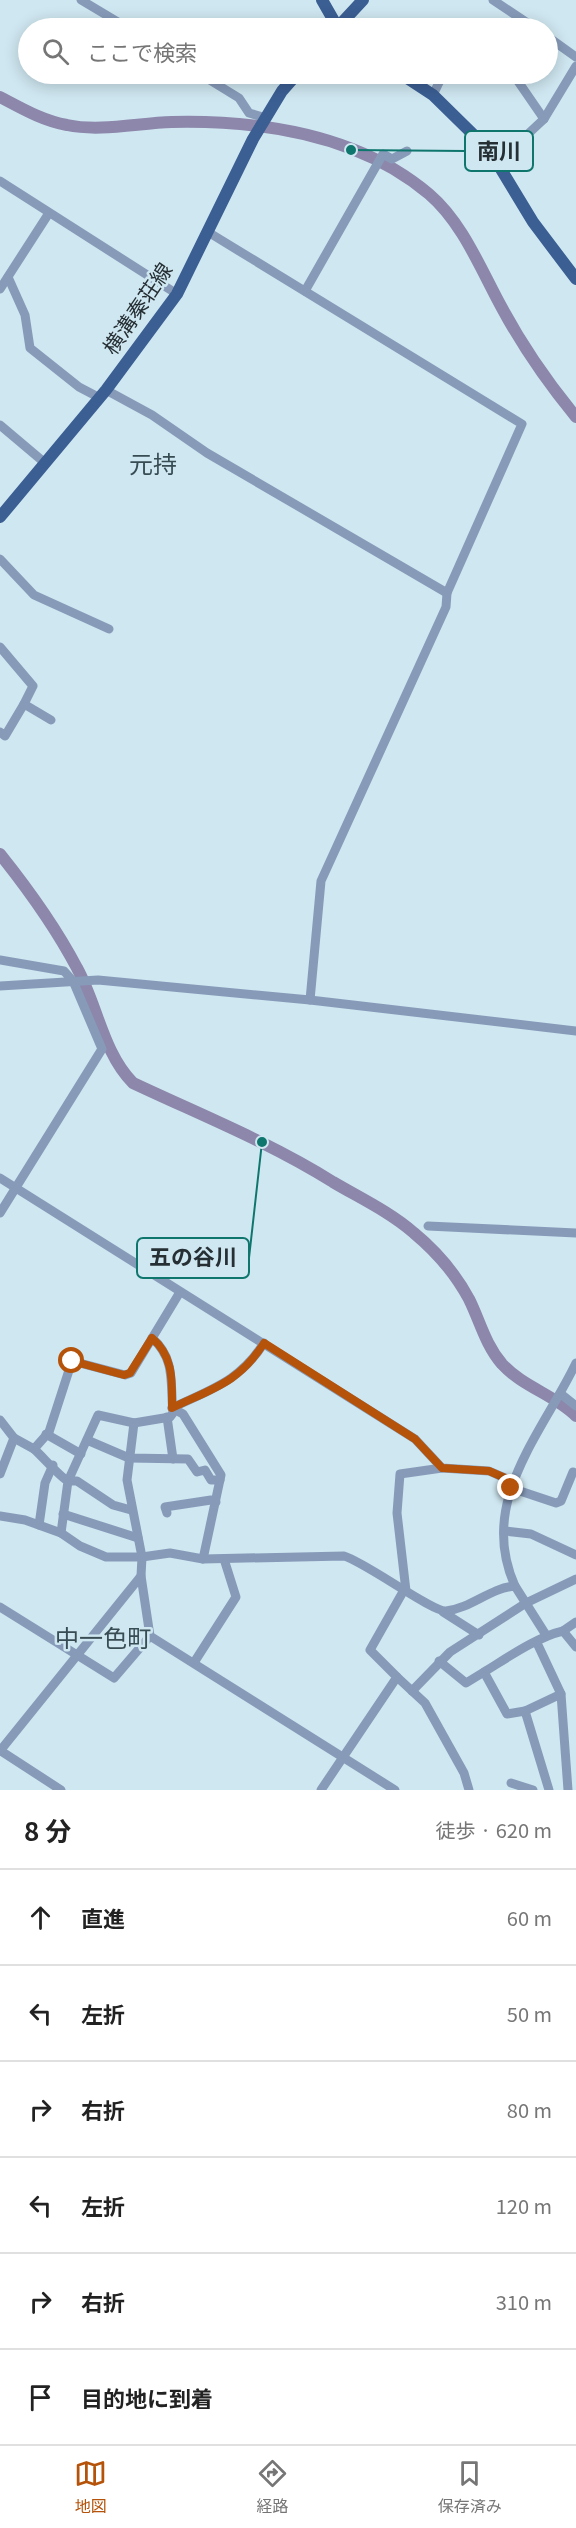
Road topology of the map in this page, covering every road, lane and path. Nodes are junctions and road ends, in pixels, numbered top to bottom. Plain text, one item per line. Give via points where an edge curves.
1 (81, 0) edge
2 (322, 0) edge
3 (363, 0) edge
4 (494, 0) edge
5 (111, 18) edge
6 (332, 18) edge
7 (347, 18) edge
8 (520, 18) edge
9 (558, 44) edge
10 (576, 57) edge
11 (576, 66) edge
12 (216, 84) edge
13 (288, 84) edge
14 (416, 84) edge
15 (438, 84) edge
16 (520, 84) edge
17 (433, 95) junction
18 (266, 118) junction
19 (544, 119) junction
20 (407, 151) dead end
21 (498, 162) junction
22 (0, 181) edge
23 (49, 213) junction
24 (208, 232) junction
25 (8, 277) junction
26 (576, 279) edge
27 (0, 289) edge
28 (304, 291) junction
29 (177, 294) junction
30 (103, 394) junction
31 (0, 424) edge
32 (45, 463) junction
33 (0, 517) edge
34 (0, 559) edge
35 (447, 593) junction
36 (109, 629) dead end
37 (0, 647) edge
38 (24, 704) junction
39 (51, 720) dead end
40 (0, 732) edge
41 (0, 960) edge
42 (73, 981) junction
43 (0, 986) edge
44 (310, 1000) junction
45 (576, 1031) edge
46 (0, 1178) edge
47 (15, 1188) junction
48 (0, 1213) edge
49 (428, 1226) dead end
50 (576, 1233) edge
51 (180, 1292) junction
52 (152, 1338) junction
53 (264, 1343) junction
54 (576, 1363) edge
55 (561, 1395) junction
56 (576, 1406) edge
57 (172, 1408) junction
58 (167, 1417) junction
59 (0, 1420) edge
60 (134, 1423) junction
61 (46, 1434) junction
62 (14, 1438) junction
63 (87, 1440) junction
64 (34, 1449) junction
65 (81, 1454) junction
66 (129, 1458) junction
67 (172, 1459) junction
68 (53, 1465) junction
69 (442, 1468) junction
70 (0, 1474) edge
71 (574, 1476) edge
72 (68, 1480) junction
73 (220, 1480) junction
74 (512, 1485) junction
75 (216, 1502) junction
76 (131, 1510) junction
77 (166, 1513) dead end
78 (63, 1514) junction
79 (0, 1516) edge
80 (39, 1525) junction
81 (505, 1531) junction
82 (61, 1533) junction
83 (138, 1538) junction
84 (576, 1555) edge
85 (142, 1557) junction
86 (203, 1559) junction
87 (224, 1559) junction
88 (141, 1576) junction
89 (576, 1579) edge
90 (515, 1586) junction
91 (405, 1590) junction
92 (526, 1603) junction
93 (0, 1606) edge
94 (443, 1612) junction
95 (576, 1622) edge
96 (563, 1631) junction
97 (150, 1635) junction
98 (479, 1635) junction
99 (546, 1635) junction
100 (537, 1643) junction
101 (576, 1647) edge
102 (78, 1654) junction
103 (439, 1660) junction
104 (195, 1661) junction
105 (484, 1671) junction
106 (397, 1677) junction
107 (412, 1691) junction
108 (561, 1694) junction
109 (525, 1711) junction
110 (0, 1751) edge
111 (342, 1757) junction
112 (511, 1783) dead end
113 (61, 1790) edge
114 (321, 1790) edge
115 (395, 1790) edge
116 (469, 1790) edge
117 (533, 1790) edge
118 (549, 1790) edge
119 (568, 1790) edge

1 - 5 street
2 - 6 main road
3 - 7 main road
4 - 8 street
9 - 10 street
11 - 19 street
12 - 18 street via 239,98 249,113
13 - 18 main road, 横溝秦荘線
14 - 17 main road
15 - 17 street
16 - 19 street
17 - 21 main road
18 - 24 main road, 横溝秦荘線
19 - 21 street
20 - 28 street via 392,159 383,154
21 - 26 main road via 533,222
22 - 23 street
23 - 25 street
23 - 29 street
24 - 28 street
24 - 29 main road, 横溝秦荘線
25 - 27 street
25 - 30 street via 25,315 30,348 78,387
28 - 35 street via 522,424
29 - 30 main road, 横溝秦荘線
30 - 32 main road, 横溝秦荘線
30 - 35 street via 152,415 207,453
31 - 32 street
32 - 33 main road, 横溝秦荘線
34 - 36 street via 34,595
35 - 44 street via 441,618 321,881
37 - 38 street via 33,686
38 - 39 street
38 - 40 street via 5,735
41 - 42 street via 64,971
42 - 43 street
42 - 44 street
42 - 47 street via 102,1049
44 - 45 street
46 - 47 street
47 - 48 street
47 - 51 street
49 - 50 street
51 - 52 street
51 - 53 street
52 - 57 street via 162,1346 170,1362
52 - 61 street via 130,1373 124,1375 72,1361
53 - 57 street via 235,1378
53 - 69 street via 415,1439
54 - 55 street
55 - 56 street
55 - 74 street via 523,1455
57 - 58 street via 173,1413
57 - 73 street via 183,1414 221,1475
58 - 60 street
58 - 67 street
59 - 62 street
60 - 63 street via 98,1415
60 - 66 street
61 - 64 street
61 - 65 street
62 - 64 street
62 - 70 street
63 - 65 street
63 - 66 street
64 - 68 street
65 - 72 street
66 - 67 street
66 - 76 street
67 - 73 street via 188,1459 197,1472 205,1470 211,1480
68 - 72 street
68 - 80 street via 45,1483
69 - 74 street via 489,1471
69 - 91 street via 400,1474 398,1513
71 - 74 street via 561,1501 556,1503
72 - 76 street via 77,1481 113,1505
72 - 78 street
73 - 75 street
74 - 81 street via 504,1514
75 - 77 street via 165,1506
75 - 86 street
76 - 83 street
78 - 82 street
78 - 83 street
79 - 80 street
80 - 82 street
81 - 84 street via 531,1534
81 - 90 street via 507,1568
82 - 85 street via 106,1557
83 - 85 street
85 - 86 street via 170,1553
85 - 88 street
86 - 87 street
87 - 91 street via 344,1556
87 - 104 street via 236,1597
88 - 97 street
88 - 102 street
89 - 92 street
90 - 92 street
90 - 94 street via 503,1587 464,1609
91 - 94 street
91 - 106 street via 370,1650
92 - 98 street
92 - 99 street
93 - 102 street
94 - 98 street
95 - 96 street
96 - 99 street
96 - 101 street
97 - 102 street via 114,1678
97 - 104 street
98 - 103 street
99 - 100 street
100 - 105 street
100 - 108 street
102 - 110 street
103 - 105 street via 466,1683
103 - 107 street
104 - 111 street
105 - 109 street via 507,1714
106 - 107 street
106 - 111 street
107 - 116 street via 425,1703 464,1773
108 - 109 street
108 - 119 street
109 - 118 street
110 - 113 street
111 - 114 street
111 - 115 street
112 - 117 street

